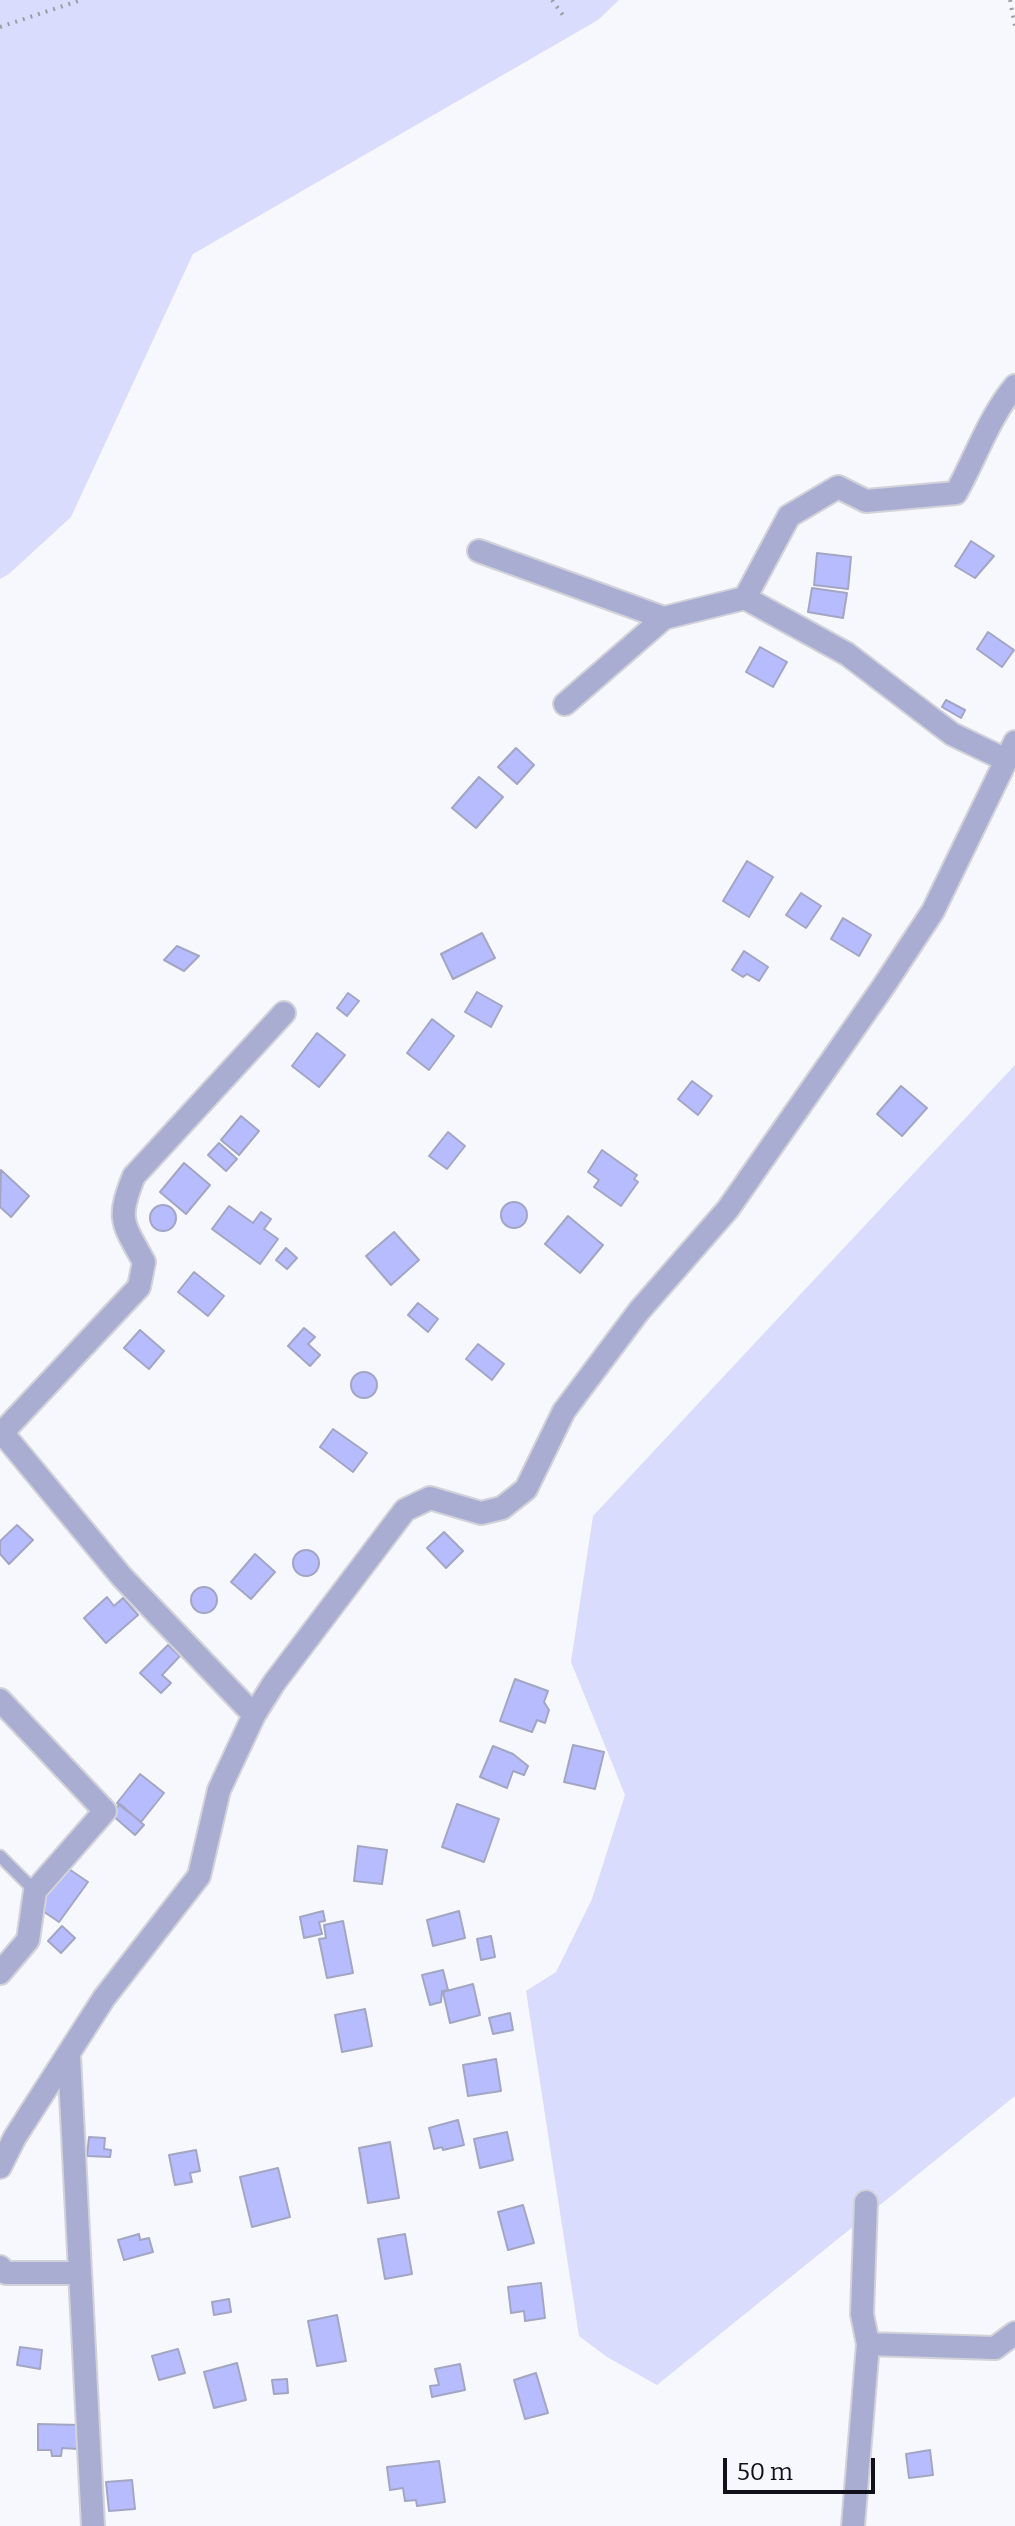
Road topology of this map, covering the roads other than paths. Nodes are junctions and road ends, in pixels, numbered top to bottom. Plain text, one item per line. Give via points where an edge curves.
1 (1015, 386) edge
2 (479, 551) dead end
3 (745, 598) junction
4 (664, 618) junction
5 (565, 704) dead end
6 (1010, 751) edge
7 (284, 1013) dead end
8 (1, 1433) edge
9 (0, 1700) edge
10 (254, 1715) junction
11 (0, 1856) edge
12 (35, 1891) junction
13 (0, 1973) edge
14 (69, 2056) junction
15 (0, 2167) edge
16 (866, 2202) dead end
17 (0, 2267) edge
18 (80, 2273) junction
19 (1015, 2333) edge
20 (868, 2344) junction
21 (93, 2526) edge
22 (853, 2526) edge

1 - 3 street via 999,405 956,493 866,501 838,487 789,516
2 - 4 street
3 - 4 street
3 - 6 street via 847,654 952,734
4 - 5 street
6 - 10 street via 933,911 892,975 728,1209 639,1311 564,1411 526,1489 502,1508 481,1513 430,1498 405,1510
7 - 8 street via 134,1176 123,1202 122,1223 144,1262 139,1287
8 - 10 street via 122,1577
9 - 12 street via 105,1811
10 - 14 street via 219,1790 199,1876 104,1998
11 - 12 lane
12 - 13 street via 28,1940
14 - 15 street
14 - 18 street
16 - 20 street via 862,2314
17 - 18 street via 6,2273
18 - 21 street
19 - 20 street via 995,2348
20 - 22 street

